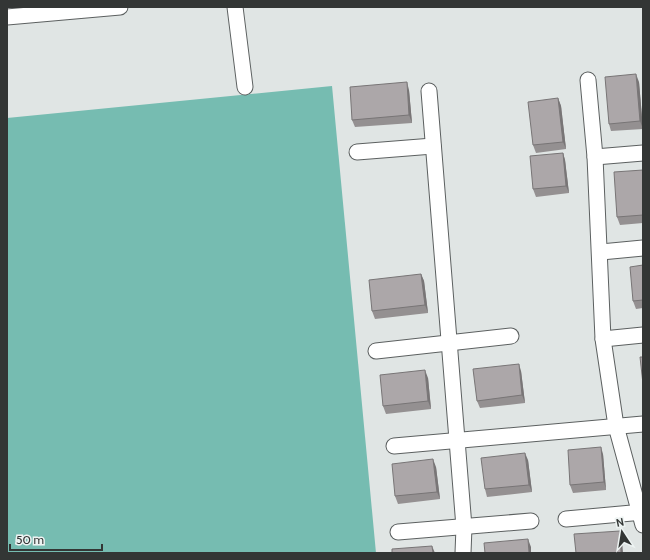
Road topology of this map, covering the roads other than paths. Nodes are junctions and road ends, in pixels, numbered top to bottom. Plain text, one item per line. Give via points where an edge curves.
1 (120, 7) edge
2 (235, 7) edge
3 (53, 10) edge
4 (7, 17) edge
5 (588, 80) dead end
6 (245, 87) dead end
7 (429, 91) dead end
8 (433, 146) junction
9 (357, 152) dead end
10 (643, 153) edge
11 (595, 157) junction
12 (643, 248) edge
13 (601, 252) junction
14 (643, 335) edge
15 (511, 336) dead end
16 (604, 339) junction
17 (450, 343) junction
18 (376, 351) dead end
19 (643, 424) edge
20 (616, 426) junction
21 (458, 440) junction
22 (394, 446) dead end
23 (642, 516) edge
24 (566, 519) dead end
25 (531, 521) dead end
26 (464, 527) junction
27 (398, 532) dead end
28 (463, 553) edge

1 - 3 street
2 - 6 street
3 - 4 street
5 - 11 street
7 - 8 street
8 - 9 street
8 - 17 street
10 - 11 street
11 - 13 street
12 - 13 street
13 - 16 street
14 - 16 street
15 - 17 street
16 - 20 street
17 - 18 street
17 - 21 street
19 - 20 street
20 - 21 street
20 - 23 street
21 - 22 street
21 - 26 street
23 - 24 street
25 - 26 street
26 - 27 street
26 - 28 street

